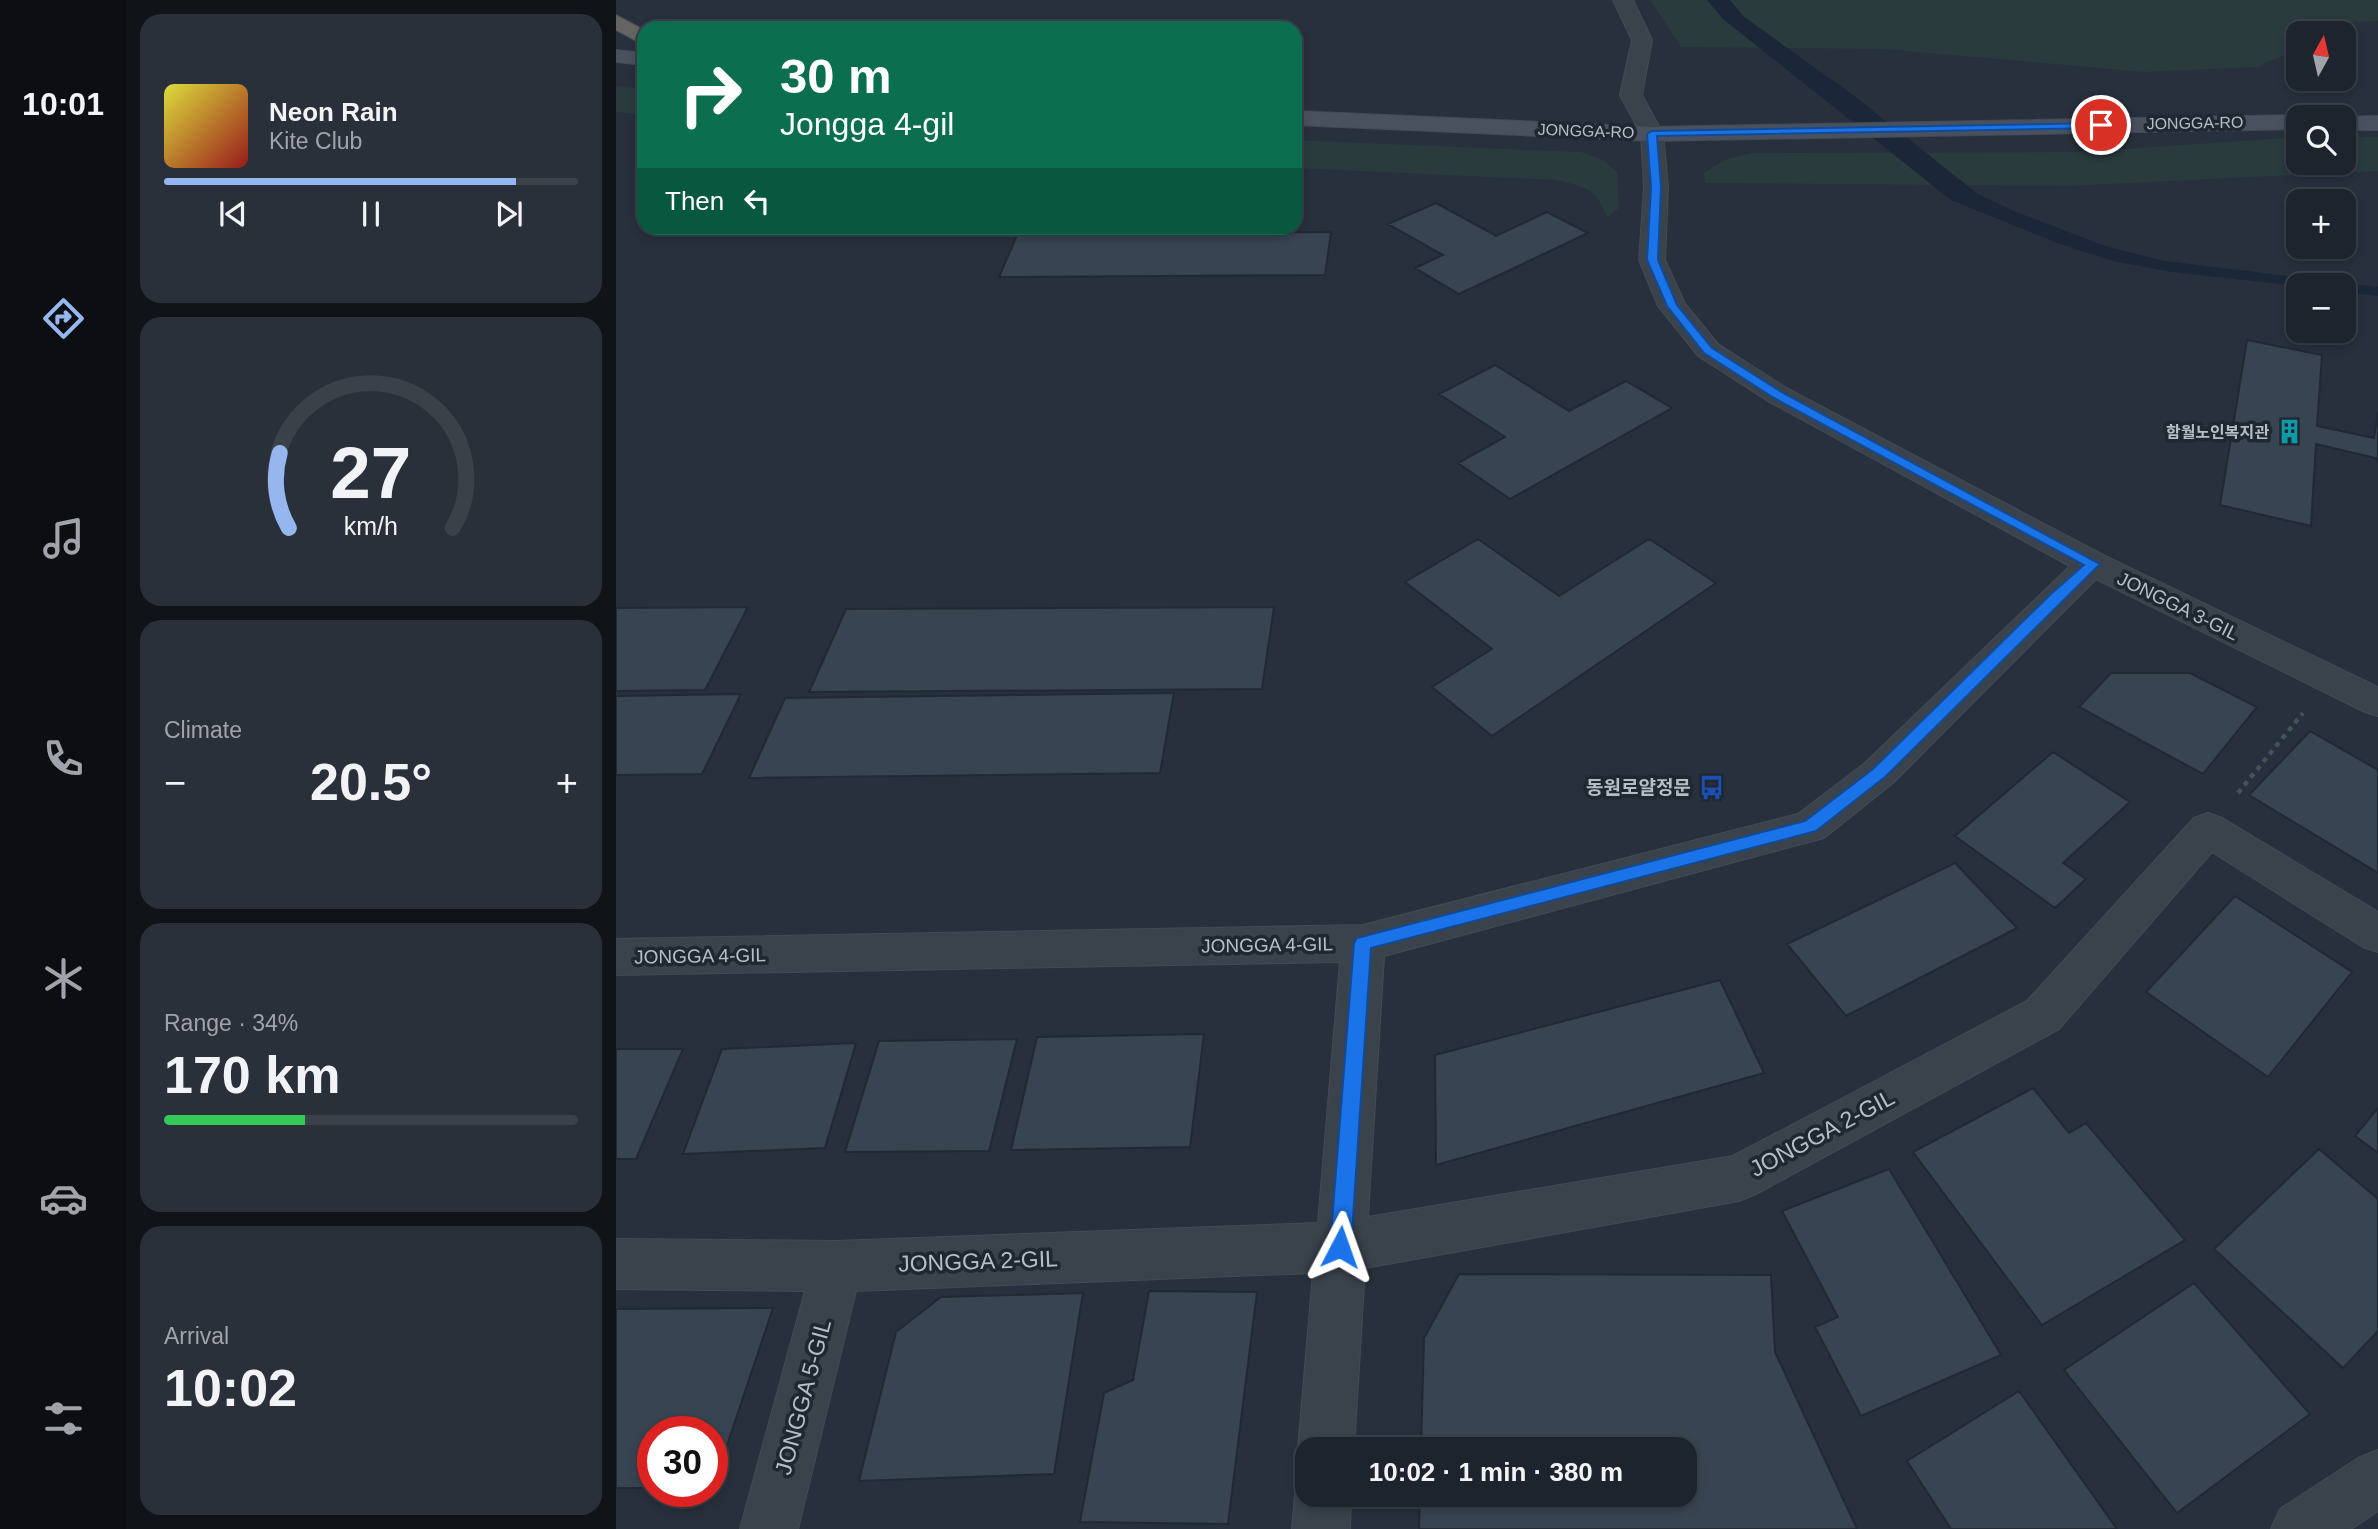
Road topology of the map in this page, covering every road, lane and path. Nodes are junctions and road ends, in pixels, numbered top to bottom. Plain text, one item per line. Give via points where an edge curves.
1 (1623, 0) edge
2 (616, 21) edge
3 (637, 34) edge
4 (616, 56) edge
5 (637, 58) edge
6 (1302, 118) edge
7 (2286, 122) edge
8 (2356, 123) edge
9 (2378, 123) edge
10 (1652, 134) junction
11 (2093, 564) junction
12 (2330, 680) junction
13 (2378, 704) edge
14 (2208, 830) junction
15 (2378, 934) edge
16 (1363, 943) junction
17 (616, 957) edge
18 (1340, 1247) junction
19 (616, 1264) edge
20 (837, 1266) junction
21 (1327, 1437) edge
22 (2378, 1478) edge
23 (1322, 1507) edge
24 (769, 1529) edge
25 (1321, 1529) edge
26 (2300, 1529) edge

1 - 10 street via 1642,40 1631,95
2 - 3 highway
4 - 5 main road
6 - 10 main road, JONGGA-RO
7 - 10 main road, JONGGA-RO
8 - 9 main road
10 - 11 street, JONGGA 3-GIL via 1656,187 1653,260 1672,306 1708,350 1778,396
11 - 12 street, JONGGA 3-GIL
11 - 16 street, JONGGA 4-GIL via 1879,773 1810,827
12 - 13 street, JONGGA 3-GIL
12 - 14 path
14 - 15 street
14 - 18 street, JONGGA 2-GIL via 2043,1015 1739,1178
16 - 17 street, JONGGA 4-GIL
16 - 18 street
18 - 20 street, JONGGA 2-GIL
18 - 21 street
19 - 20 street, JONGGA 2-GIL
20 - 24 street, JONGGA 5-GIL
22 - 26 street
23 - 25 street

